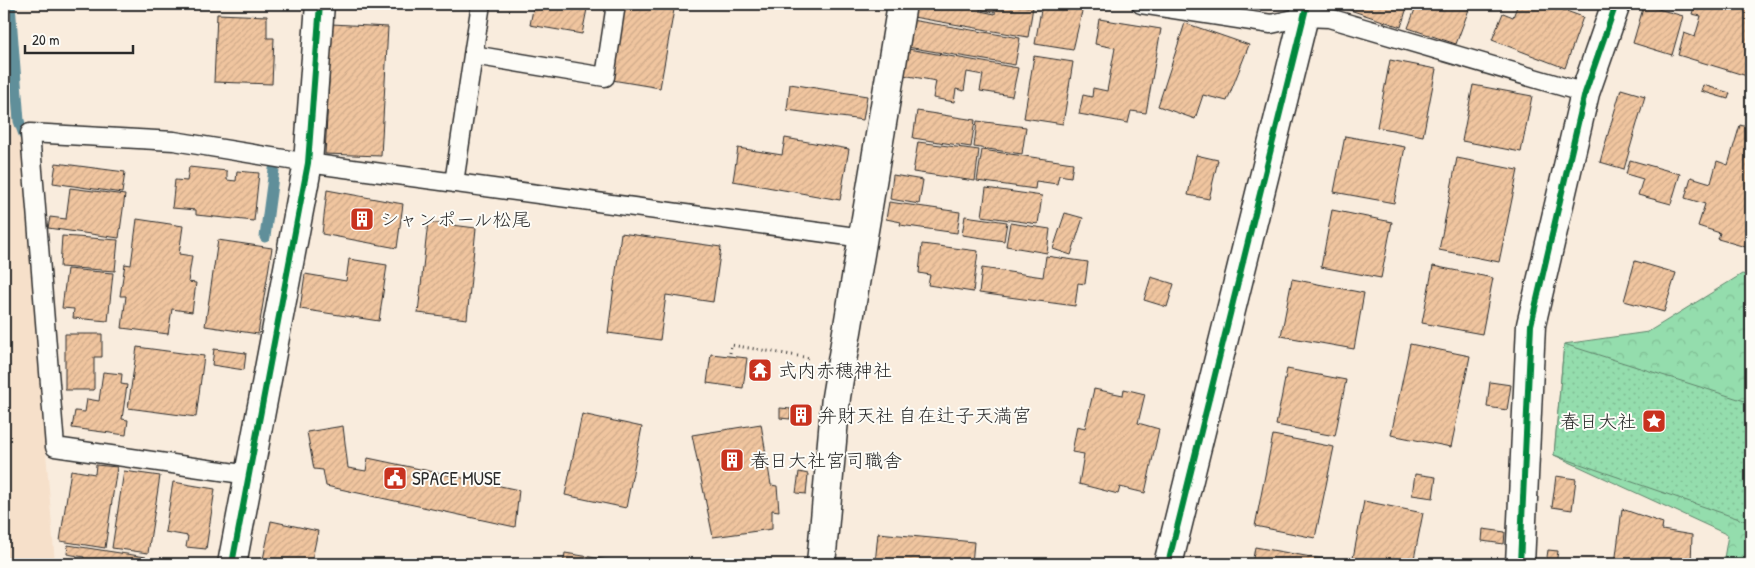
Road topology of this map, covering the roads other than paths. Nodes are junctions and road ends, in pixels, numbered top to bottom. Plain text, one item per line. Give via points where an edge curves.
1 (320, 4) edge
2 (481, 4) edge
3 (616, 4) edge
4 (902, 4) edge
5 (1141, 4) edge
6 (1616, 4) edge
7 (1305, 11) edge
8 (473, 55) junction
9 (1585, 92) junction
10 (308, 163) junction
11 (454, 183) junction
12 (863, 238) junction
13 (249, 476) junction
14 (232, 564) edge
15 (821, 564) edge
16 (1168, 564) edge
17 (1520, 564) edge

1 - 10 street
2 - 8 lane
3 - 8 lane via 605,76
4 - 12 street
5 - 7 lane via 1271,24
6 - 9 street
7 - 9 lane
7 - 16 street
8 - 11 lane
9 - 17 street via 1532,325
10 - 11 lane
10 - 13 street
10 - 13 lane via 174,141 30,133 55,447
11 - 12 lane
12 - 15 street via 836,397
13 - 14 street

